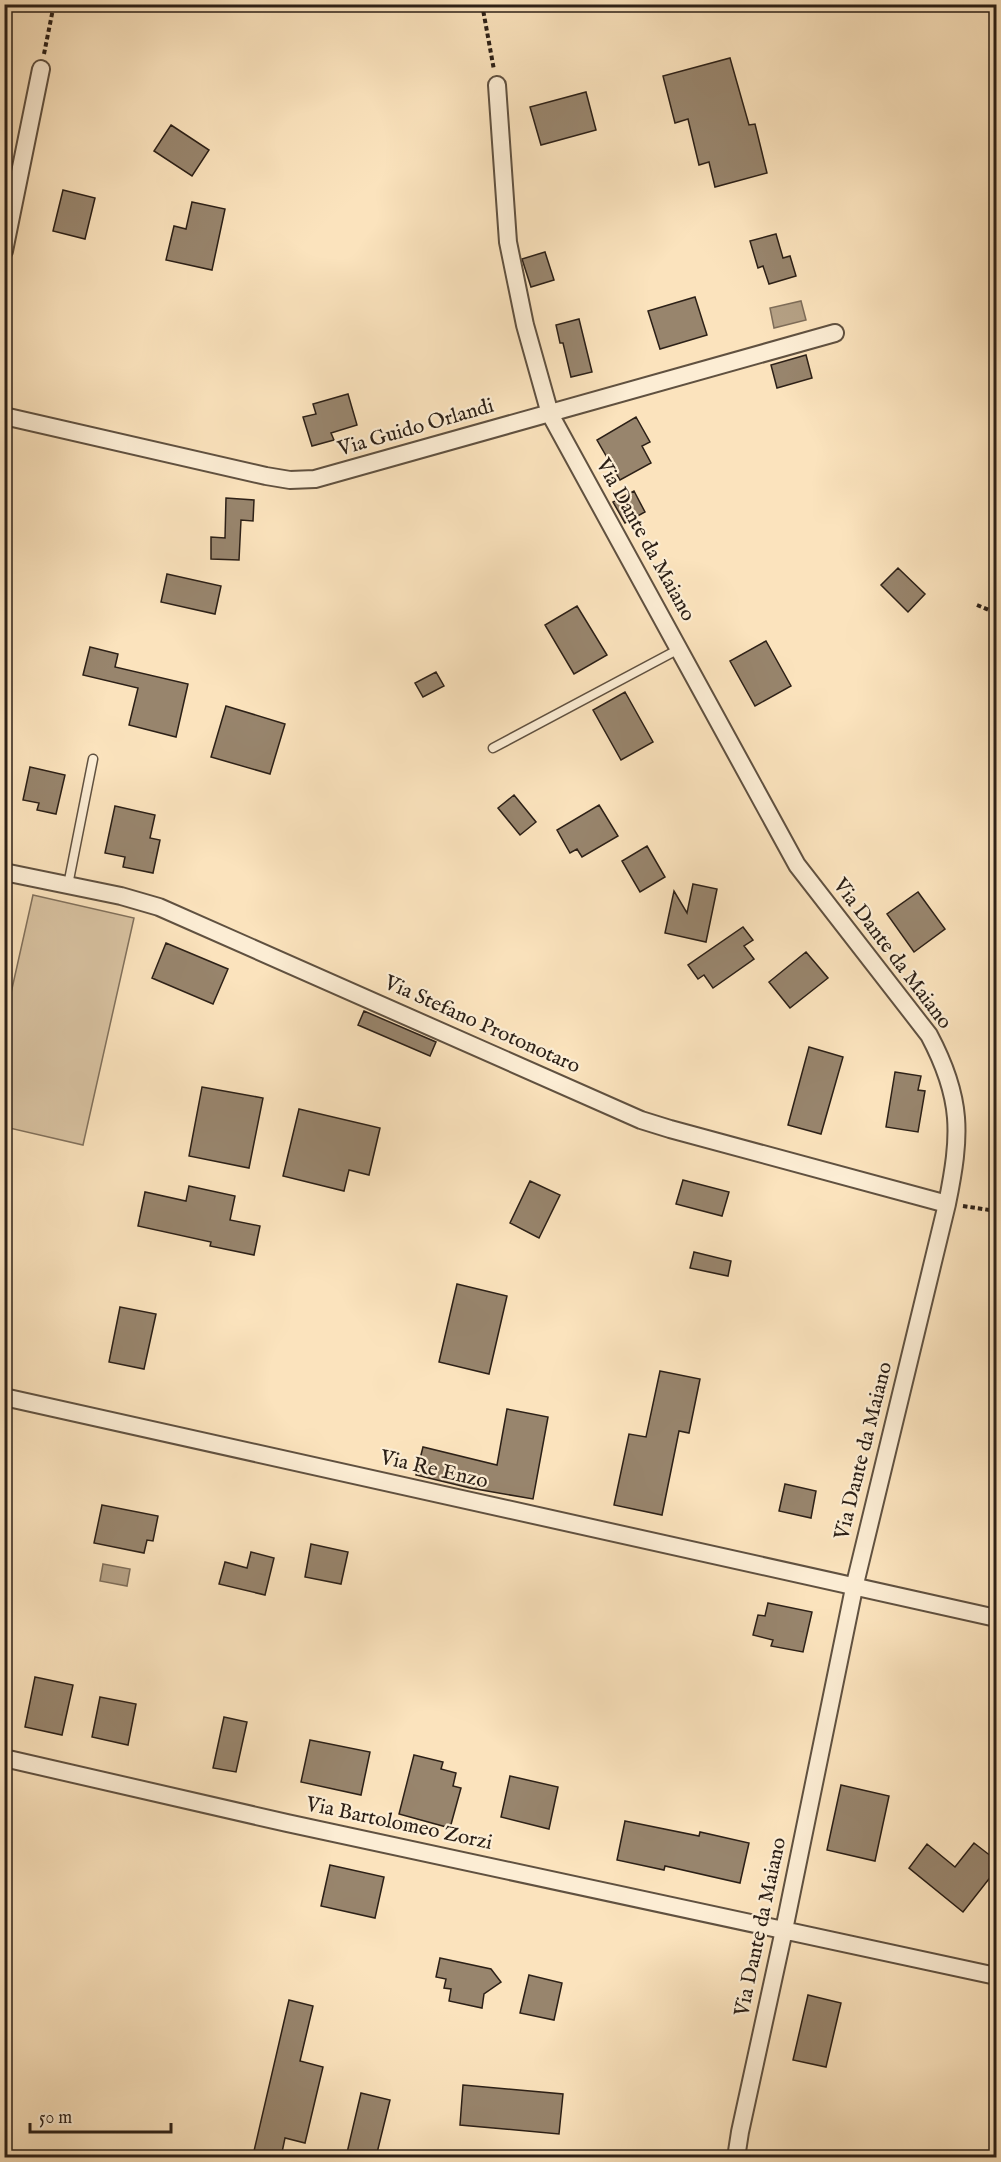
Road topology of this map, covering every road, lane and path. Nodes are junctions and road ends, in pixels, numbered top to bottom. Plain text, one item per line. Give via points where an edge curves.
1 (54, 4) edge
2 (482, 4) edge
3 (41, 69) joint
4 (497, 85) joint
5 (4, 251) edge
6 (835, 333) dead end
7 (550, 414) junction
8 (4, 416) edge
9 (977, 605) dead end
10 (996, 613) edge
11 (679, 649) junction
12 (493, 748) dead end
13 (93, 759) dead end
14 (4, 872) edge
15 (68, 885) junction
16 (947, 1204) junction
17 (996, 1211) edge
18 (4, 1397) edge
19 (854, 1587) junction
20 (996, 1618) edge
21 (4, 1758) edge
22 (784, 1930) junction
23 (996, 1976) edge
24 (736, 2157) edge

1 - 3 path
2 - 4 path
3 - 5 street
4 - 7 street, Via Dante da Maiano via 508,242 525,325
6 - 7 street, Via Guido Orlandi
7 - 8 street, Via Guido Orlandi via 327,476 297,480
7 - 11 street, Via Dante da Maiano
9 - 10 path
11 - 12 lane
11 - 16 street, Via Dante da Maiano via 798,866 929,1035 943,1063 956,1107 958,1143
13 - 15 lane
14 - 15 street, Via Stefano Protonotaro
15 - 16 street, Via Stefano Protonotaro via 127,897 173,912 641,1120
16 - 17 path
16 - 19 street, Via Dante da Maiano
18 - 19 street, Via Re Enzo
19 - 20 street, Via Re Enzo
19 - 22 street, Via Dante da Maiano
21 - 22 street, Via Bartolomeo Zorzi
22 - 23 street, Via Bartolomeo Zorzi
22 - 24 street, Via Dante da Maiano

